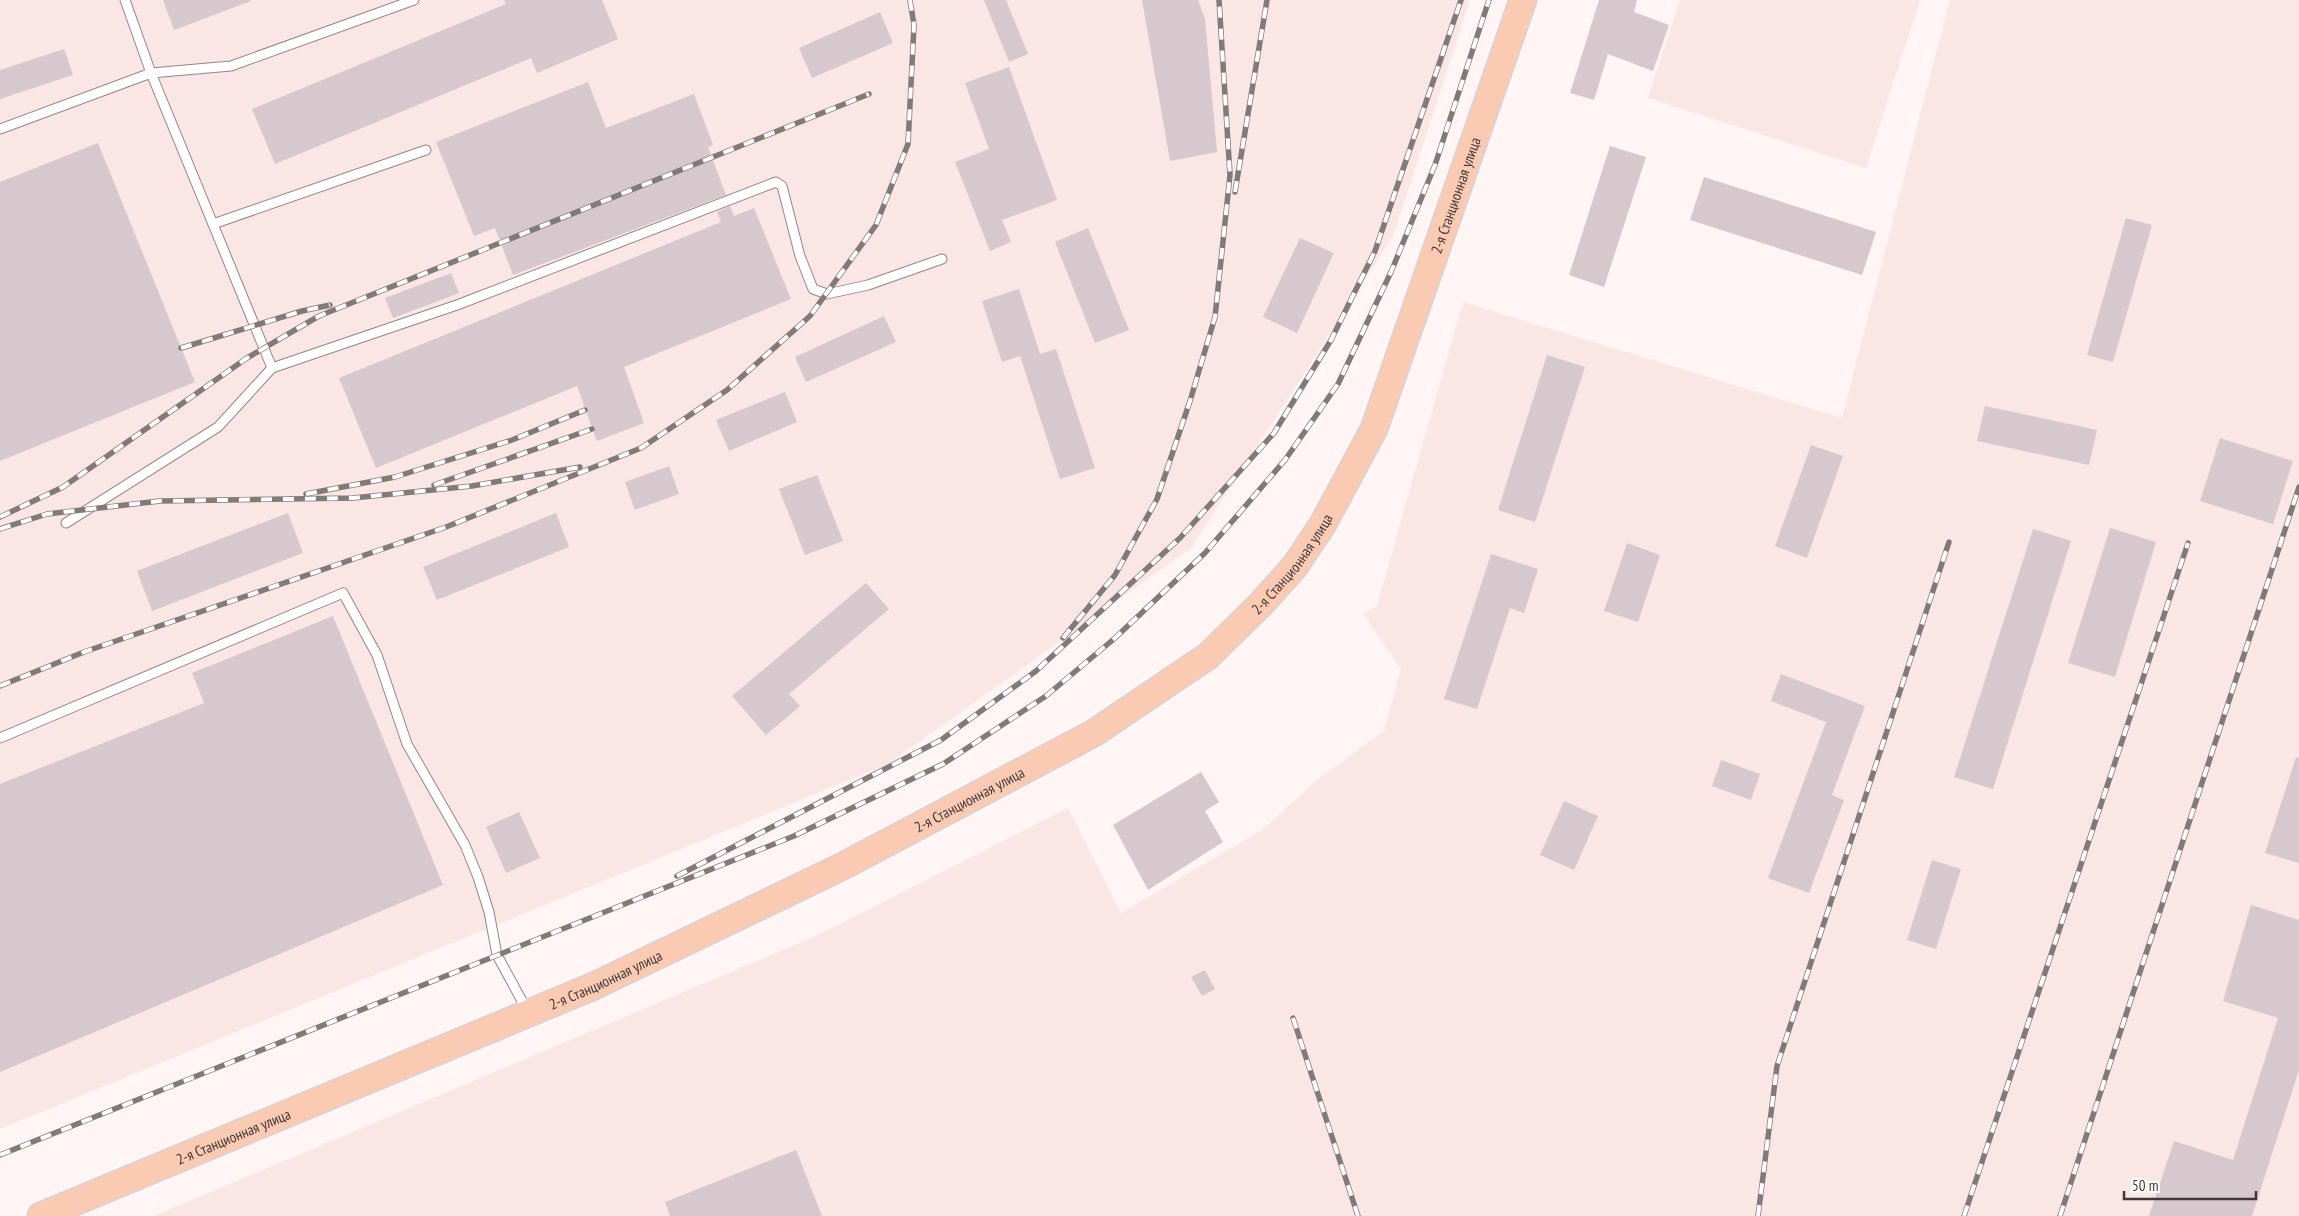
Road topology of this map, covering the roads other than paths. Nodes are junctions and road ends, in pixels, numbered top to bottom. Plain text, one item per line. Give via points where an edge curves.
1 (125, 0) edge
2 (414, 0) edge
3 (1523, 0) edge
4 (151, 73) junction
5 (0, 129) edge
6 (426, 150) dead end
7 (213, 224) junction
8 (942, 259) dead end
9 (272, 368) junction
10 (66, 523) dead end
11 (0, 738) edge
12 (529, 1014) junction
13 (41, 1216) edge

1 - 4 lane
2 - 4 lane via 231,66
3 - 12 main road, 2-я Станционная улица via 1374,429 1324,524 1295,566 1261,604 1208,656 1094,733 843,866
4 - 5 lane
4 - 7 lane
6 - 7 lane
7 - 9 lane
8 - 9 lane via 868,285 827,294 813,289 800,256 782,186 776,182 457,305
9 - 10 lane via 218,427
11 - 12 lane via 343,593 377,655 407,744 465,845 486,903 497,955
12 - 13 main road, 2-я Станционная улица

